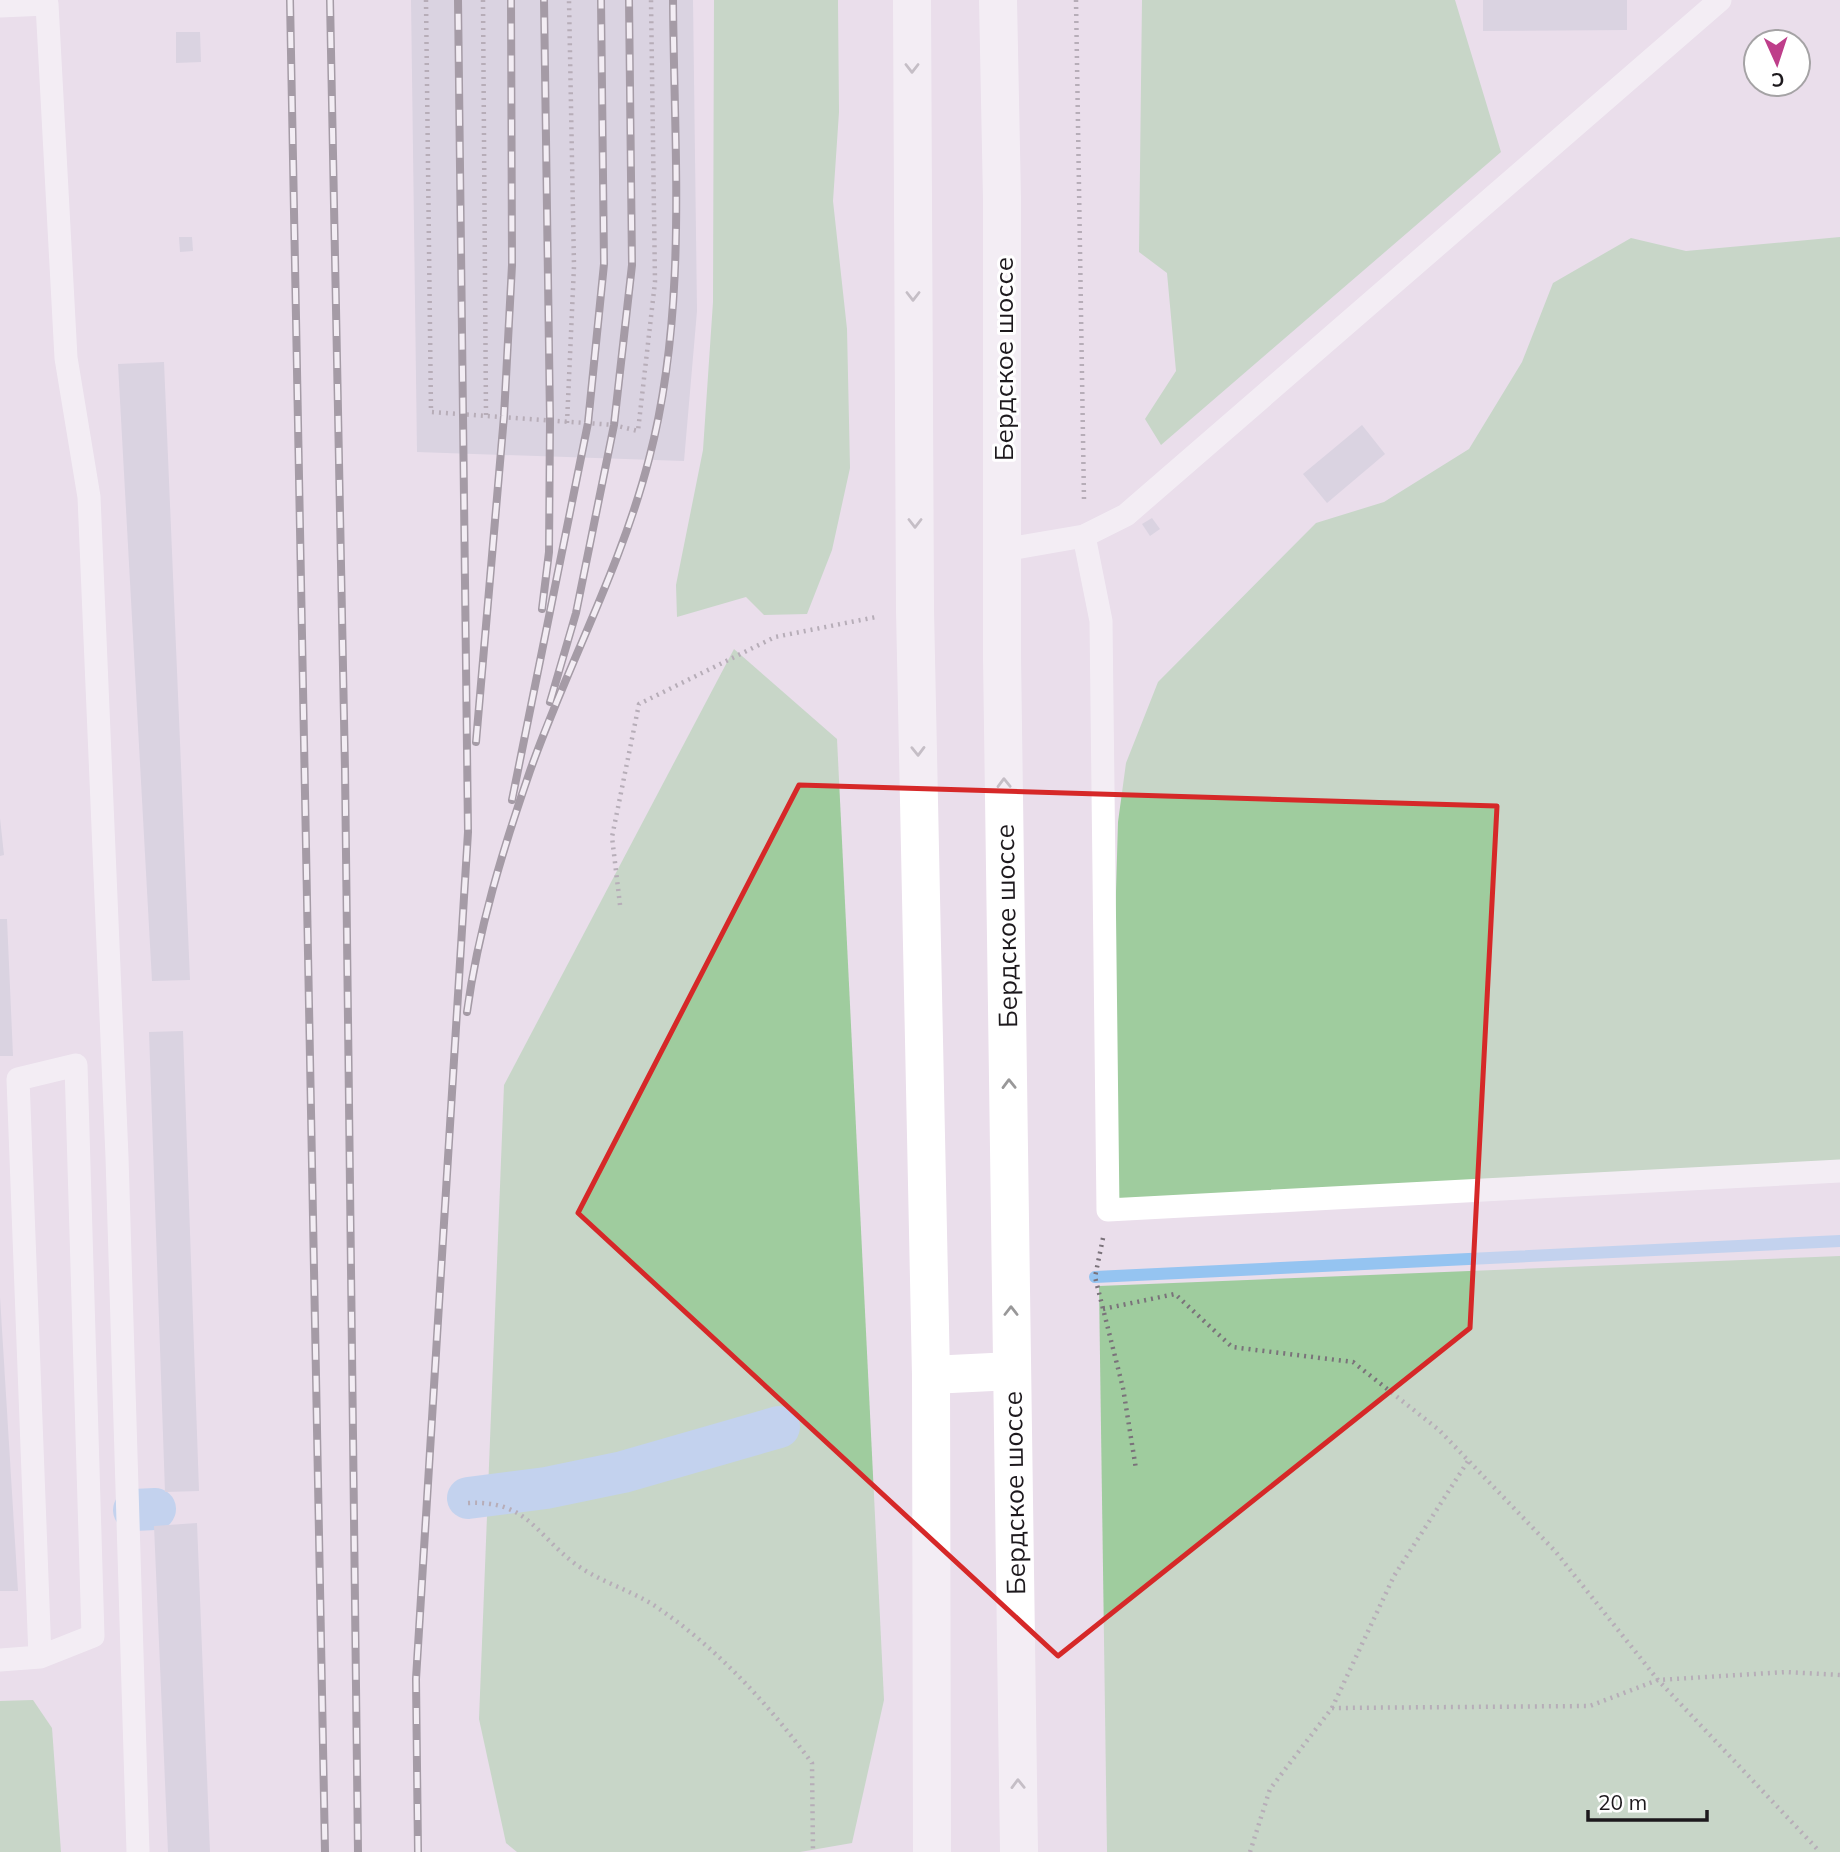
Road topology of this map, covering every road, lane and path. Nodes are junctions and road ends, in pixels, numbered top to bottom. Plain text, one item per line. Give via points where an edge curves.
1 (426, 0) edge
2 (483, 0) edge
3 (569, 0) edge
4 (651, 0) edge
5 (912, 0) edge
6 (998, 0) edge
7 (1076, 0) edge
8 (1720, 0) edge
9 (0, 6) edge
10 (486, 416) junction
11 (567, 423) junction
12 (1084, 536) junction
13 (1003, 550) junction
14 (915, 610) junction
15 (620, 905) dead end
16 (9, 1092) edge
17 (1840, 1171) edge
18 (1108, 1210) junction
19 (1103, 1309) junction
20 (1012, 1371) junction
21 (931, 1375) junction
22 (1468, 1461) junction
23 (1136, 1469) dead end
24 (468, 1503) dead end
25 (40, 1657) junction
26 (0, 1660) edge
27 (1840, 1675) edge
28 (1658, 1680) junction
29 (1332, 1708) junction
30 (138, 1852) edge
31 (813, 1852) edge
32 (932, 1852) edge
33 (1019, 1852) edge
34 (1250, 1852) edge
35 (1820, 1852) edge

1 - 10 path via 431,412
2 - 10 path
3 - 11 path via 574,267
4 - 11 path via 655,282 638,431
5 -> 14 highway
6 - 13 highway, Бердское шоссе
7 - 12 path
8 - 12 lane via 1157,489 1126,515
9 - 30 lane via 47,4 66,358 89,497 117,1157
10 - 11 path
12 - 13 lane
12 - 18 lane via 1101,621
20 -> 13 highway, Бердское шоссе
14 - 15 path via 775,637 639,704 611,837
14 -> 21 highway
16 - 25 lane
16 - 25 lane via 18,1079 76,1065 93,1636
17 - 18 lane
18 - 19 path via 1095,1277
19 - 22 path via 1175,1294 1232,1347 1353,1362 1439,1430
19 - 23 path via 1123,1388
20 - 21 highway
33 -> 20 highway, Бердское шоссе
21 - 32 highway
22 - 28 path via 1555,1551
22 - 29 path via 1394,1576
24 - 31 path via 509,1509 552,1540 574,1563 658,1608 740,1678 812,1762
25 - 26 lane
27 - 28 path via 1786,1672
28 - 29 path via 1590,1706
28 - 35 path
29 - 34 path via 1270,1789

